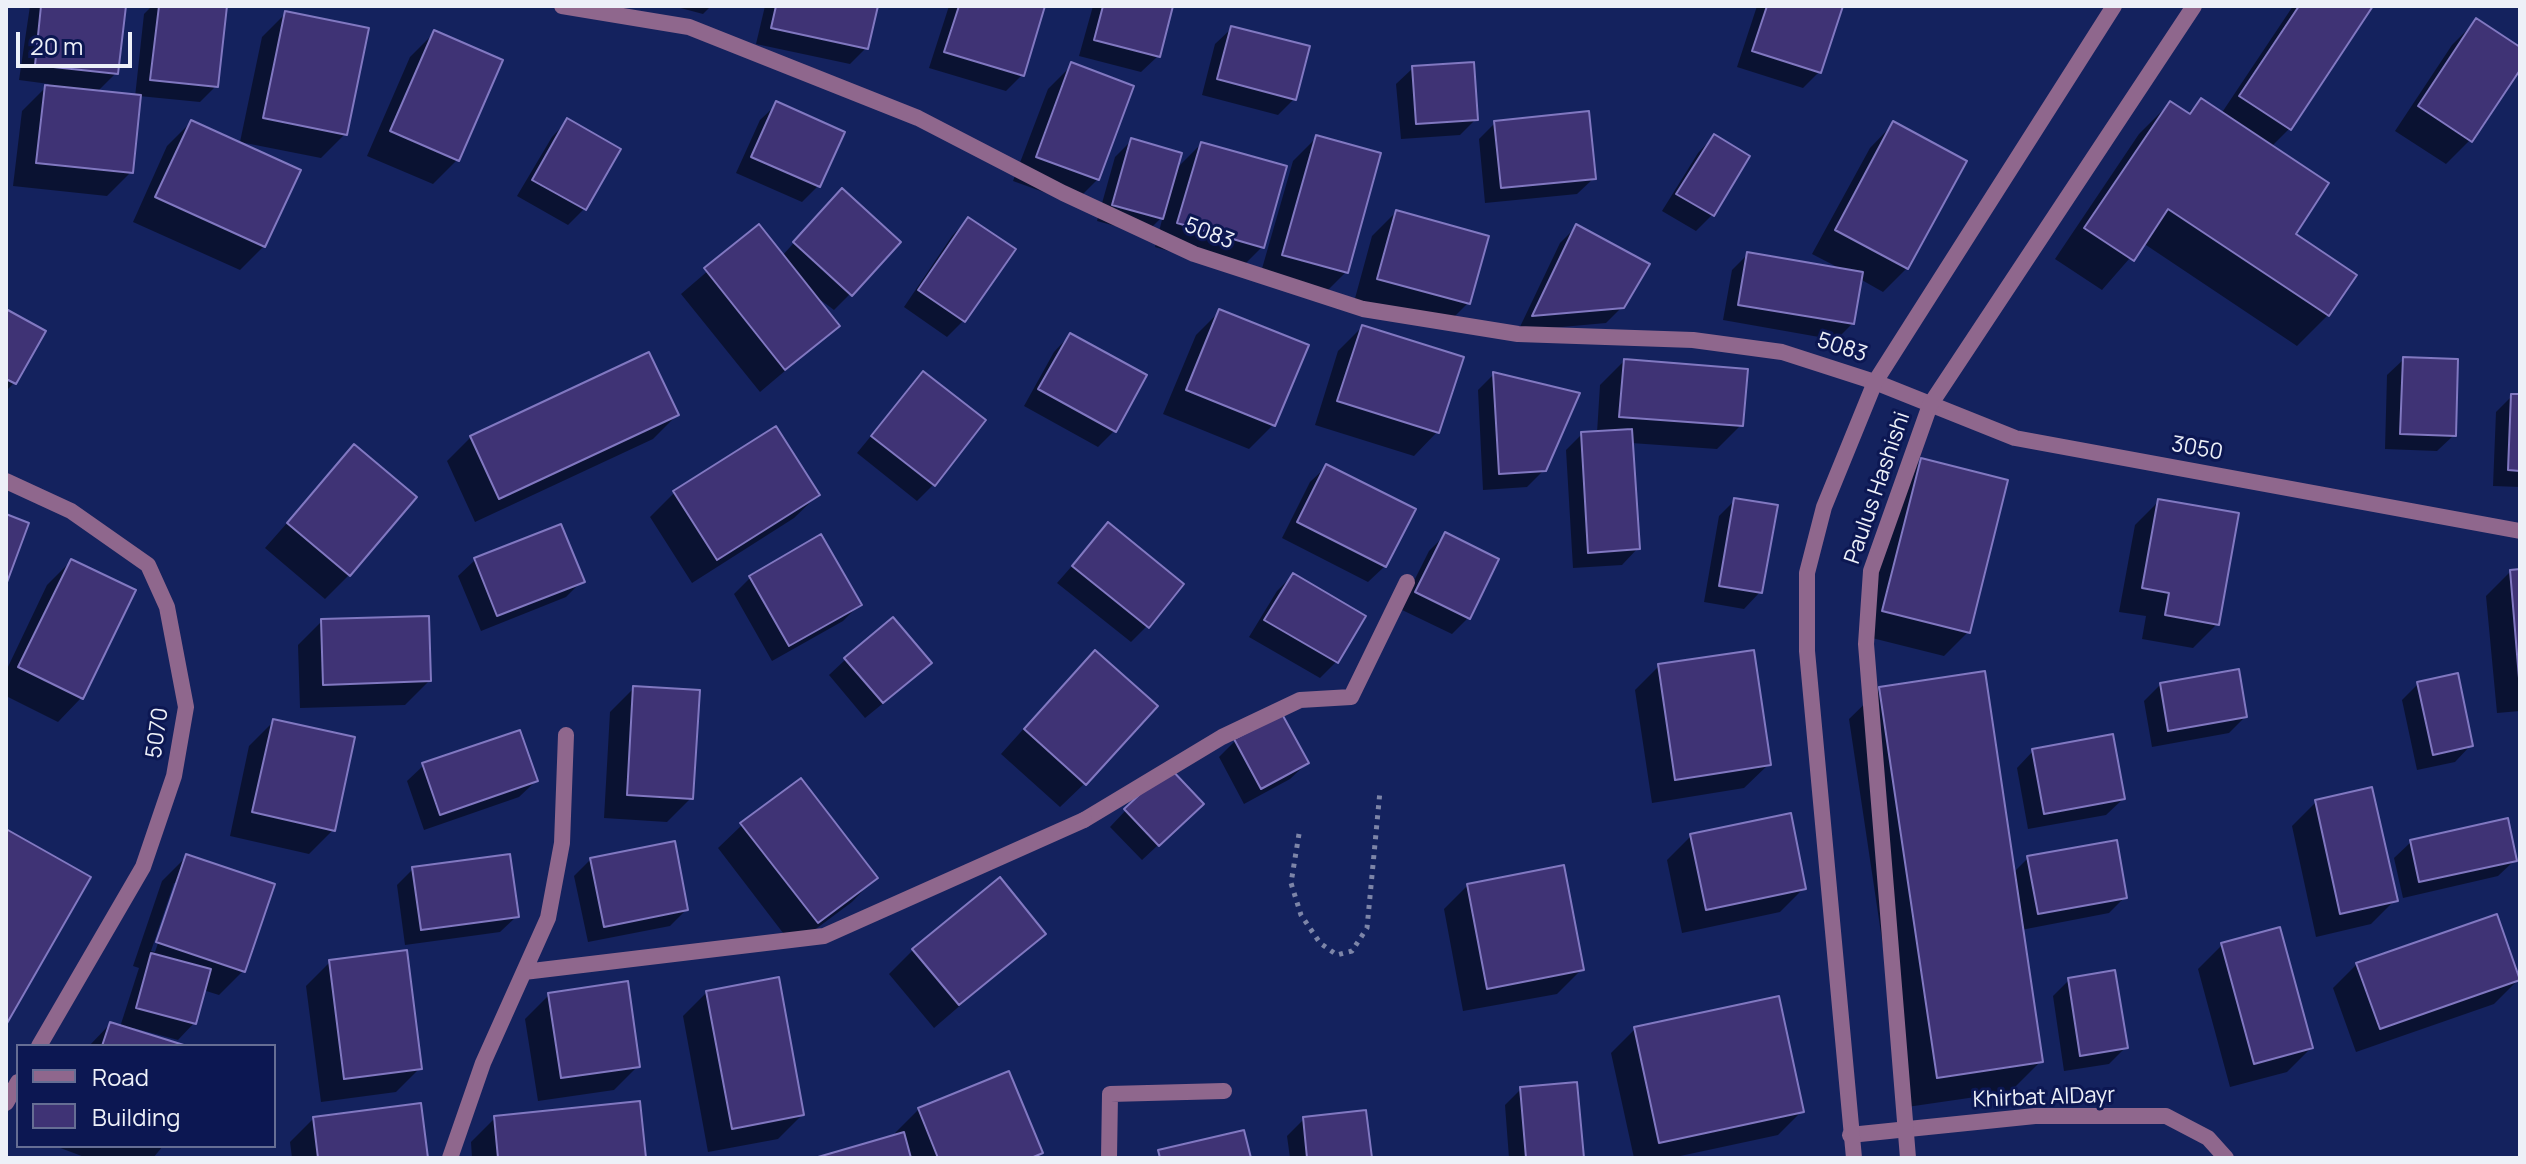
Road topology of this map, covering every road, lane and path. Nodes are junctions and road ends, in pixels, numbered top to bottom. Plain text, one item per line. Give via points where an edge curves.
1 (562, 6) edge
2 (2114, 6) edge
3 (2194, 6) edge
4 (1875, 382) junction
5 (1930, 405) junction
6 (6, 481) edge
7 (2520, 531) edge
8 (1407, 582) dead end
9 (566, 735) dead end
10 (1380, 791) dead end
11 (1299, 834) dead end
12 (524, 972) junction
13 (40, 1044) edge
14 (16, 1086) edge
15 (1224, 1091) dead end
16 (6, 1103) edge
17 (1903, 1129) junction
18 (1850, 1135) junction
19 (450, 1158) edge
20 (1109, 1158) edge
21 (1854, 1158) edge
22 (1908, 1158) edge
23 (2226, 1158) edge

1 - 4 street, 5083 via 689,27 918,118 1194,254 1363,309 1518,334 1693,340 1782,352
2 - 4 street, Paulus Hashishi
3 - 5 street, Paulus Hashishi
4 - 5 street, 3050
4 - 18 street, Paulus Hashishi via 1824,507 1807,573 1807,651
5 - 7 street, 3050 via 2015,438
5 - 17 street, Paulus Hashishi via 1871,571 1866,644
6 - 13 street, 5070 via 71,511 148,565 167,607 186,707 174,776 143,867
8 - 12 street via 1351,697 1300,700 1222,737 1084,820 824,936
9 - 12 street via 562,843 548,918
10 - 11 path via 1367,928 1352,951 1337,955 1320,943 1301,915 1291,883
12 - 19 street via 483,1063
14 - 16 street
15 - 20 street via 1110,1094
17 - 18 street, Khirbat AlDayr
17 - 22 street, Paulus Hashishi
17 - 23 street, Khirbat AlDayr via 2035,1116 2166,1116 2208,1138
18 - 21 street, Paulus Hashishi

